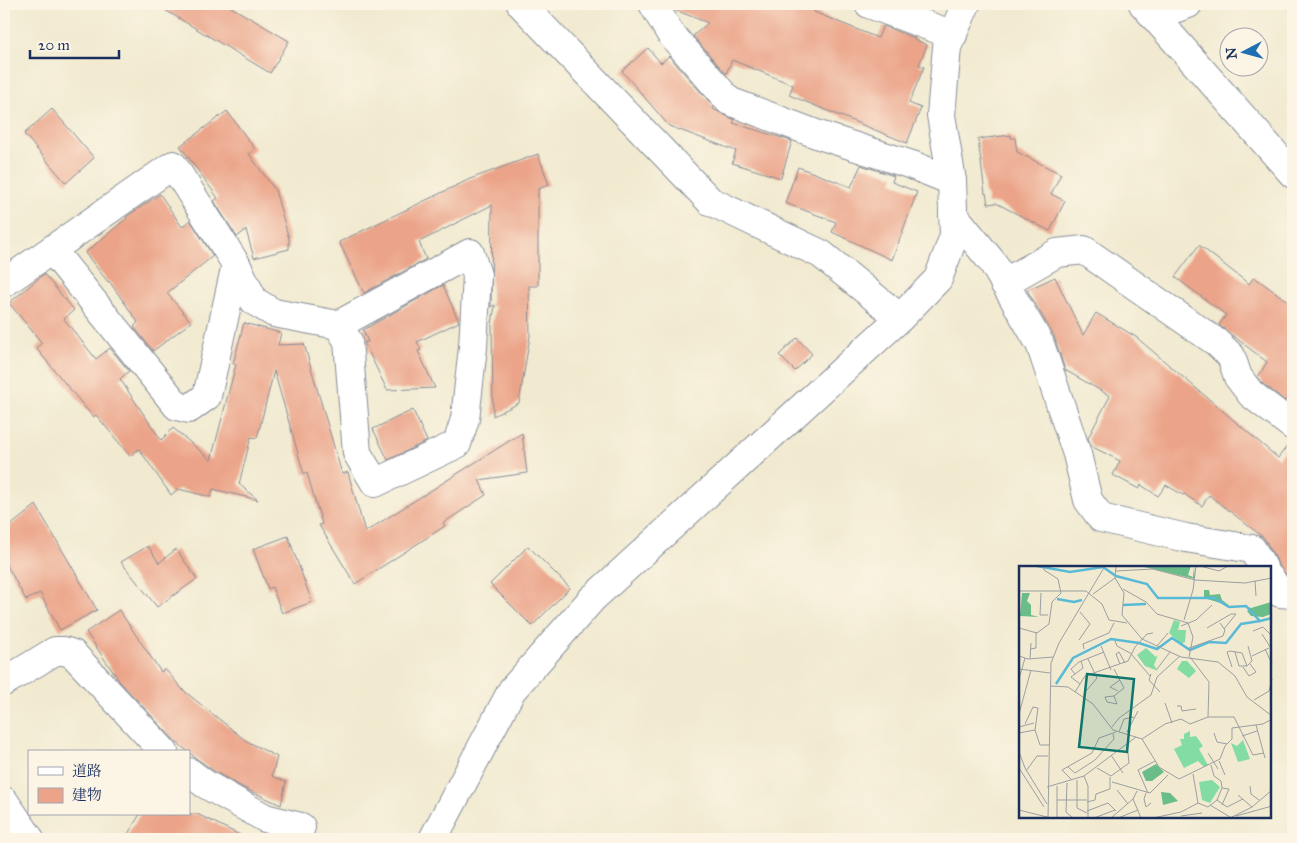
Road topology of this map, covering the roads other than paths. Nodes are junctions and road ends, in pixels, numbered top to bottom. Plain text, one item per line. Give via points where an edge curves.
1 (520, 4) edge
2 (653, 4) edge
3 (869, 4) edge
4 (966, 4) edge
5 (1188, 4) edge
6 (1148, 10) edge
7 (952, 35) junction
8 (1293, 174) edge
9 (952, 181) junction
10 (954, 214) junction
11 (52, 250) junction
12 (236, 264) junction
13 (4, 283) edge
14 (1004, 283) junction
15 (900, 318) junction
16 (338, 325) junction
17 (1293, 426) edge
18 (1262, 566) edge
19 (1272, 581) edge
20 (1293, 594) edge
21 (4, 682) edge
22 (162, 750) edge
23 (190, 773) edge
24 (4, 801) edge
25 (301, 828) dead end
26 (30, 839) edge
27 (433, 839) edge

1 - 15 street via 710,201 821,254
2 - 9 street via 670,33 729,101
3 - 7 street
4 - 7 street
5 - 6 street
6 - 8 street
7 - 9 street via 947,47 941,115
9 - 10 street
10 - 14 street via 993,263
10 - 15 street via 954,236 938,278
11 - 12 street via 173,165
11 - 12 street via 177,406 189,408 207,396
11 - 13 street
12 - 16 street via 254,301 274,313
14 - 17 street via 1057,253 1084,250 1216,342 1230,356 1238,377 1251,394
14 - 18 street via 1040,344 1077,454 1088,500 1101,518 1252,550
15 - 27 street via 592,599 512,690
16 - 16 street via 470,253 477,275 474,347 465,419 457,444 375,483 357,453 348,341
19 - 20 street via 1280,593
21 - 22 street via 55,651 64,650 73,654
23 - 25 street via 265,818
24 - 26 street

